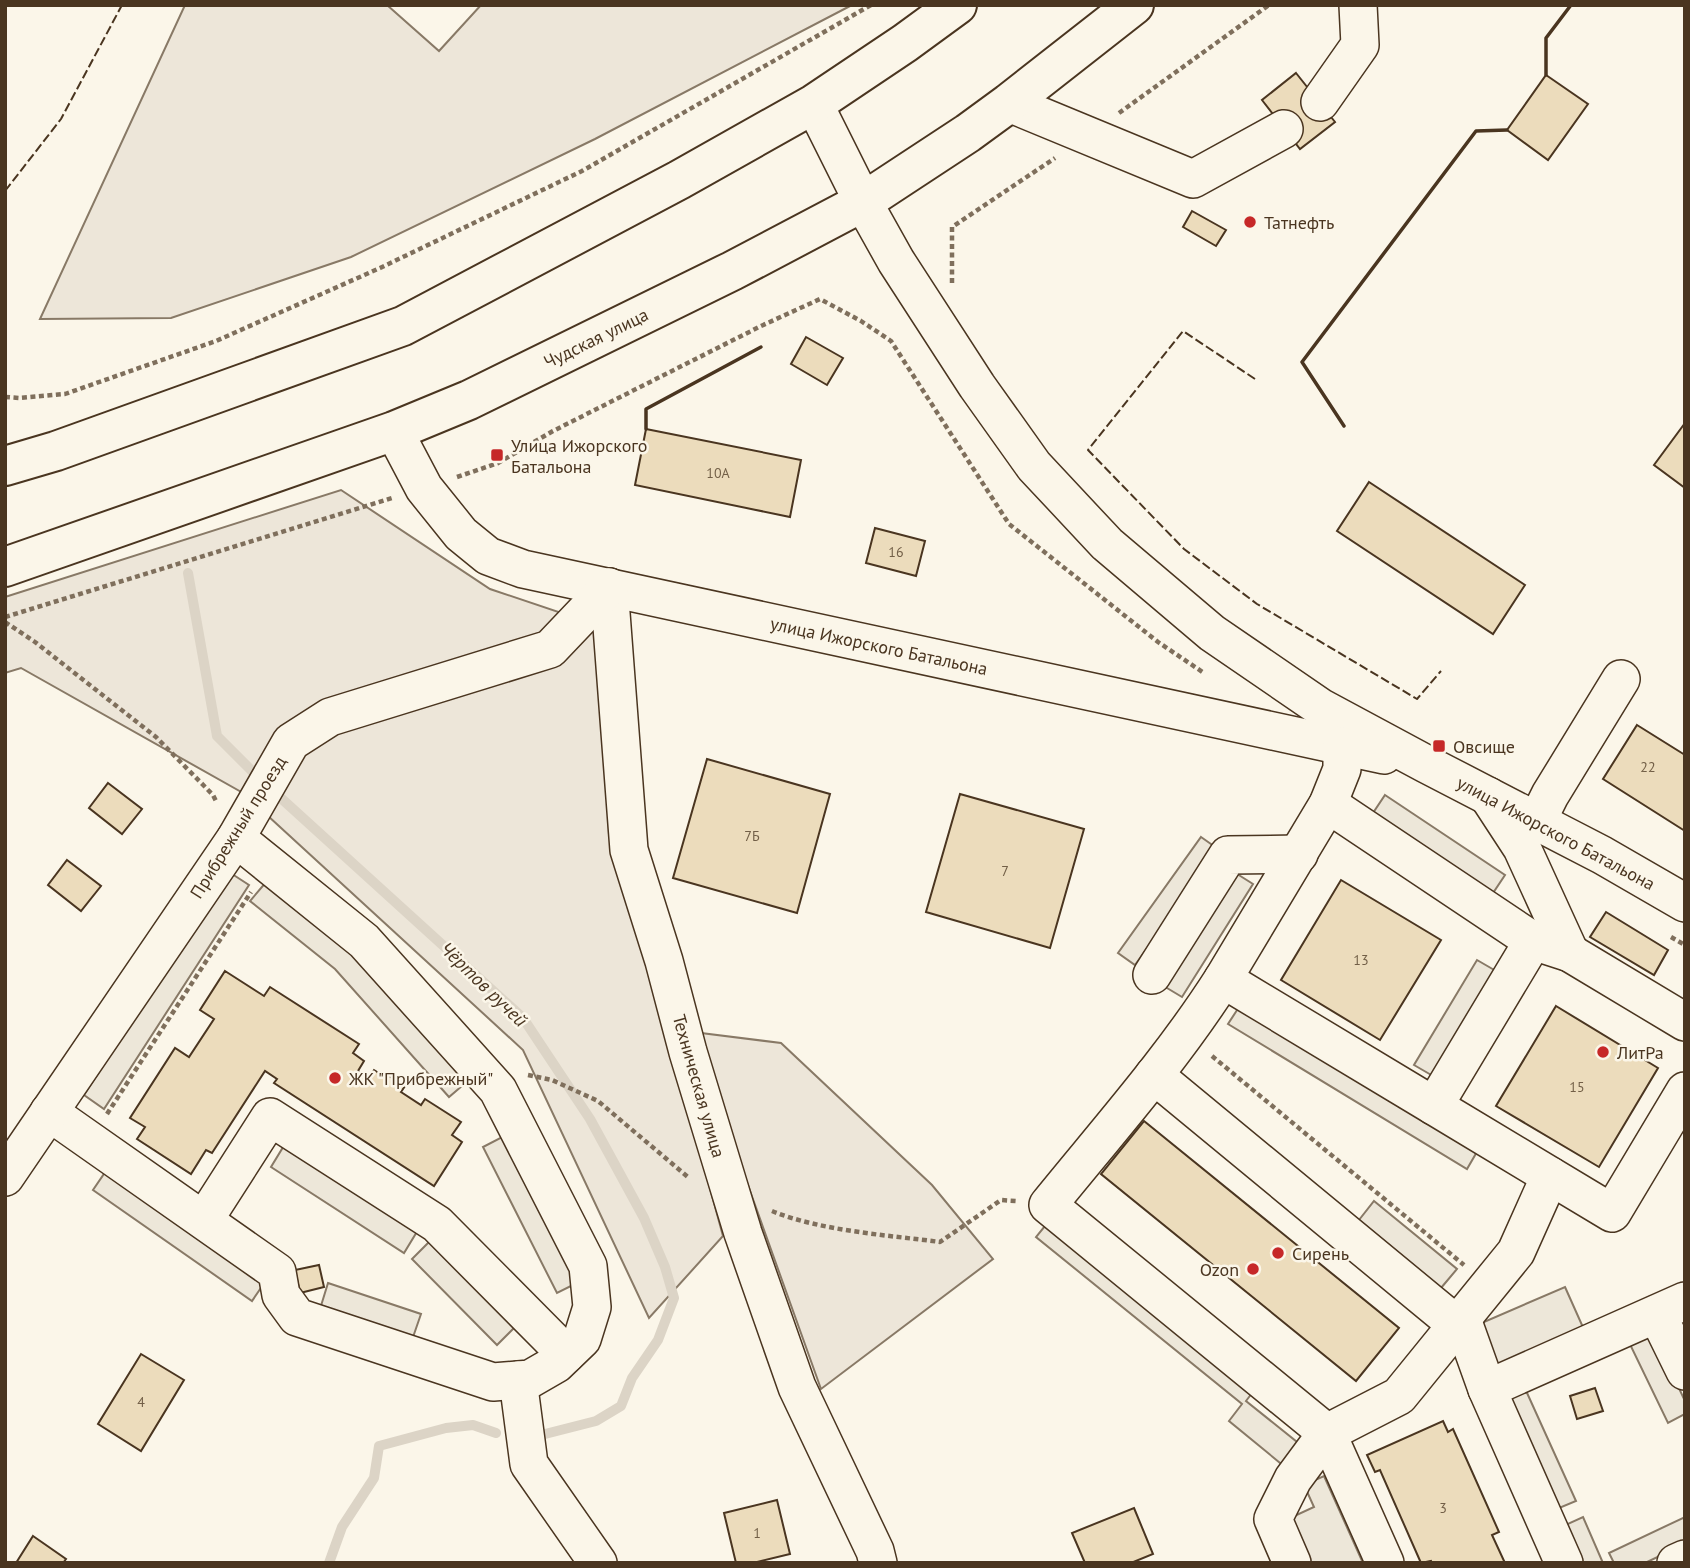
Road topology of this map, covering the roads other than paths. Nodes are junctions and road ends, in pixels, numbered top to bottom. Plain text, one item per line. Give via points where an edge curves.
1 (957, 5) edge
2 (1134, 5) edge
3 (1358, 5) edge
4 (1320, 102) dead end
5 (1009, 103) junction
6 (814, 104) junction
7 (1284, 129) dead end
8 (863, 202) junction
9 (394, 431) junction
10 (5, 447) edge
11 (56, 451) junction
12 (5, 466) edge
13 (5, 567) edge
14 (609, 587) junction
15 (1620, 679) dead end
16 (1342, 746) junction
17 (1426, 764) junction
18 (1488, 796) junction
19 (1328, 804) junction
20 (1537, 821) junction
21 (236, 838) junction
22 (1299, 854) junction
23 (1685, 903) edge
24 (1533, 941) junction
25 (1570, 953) junction
26 (1152, 975) dead end
27 (1223, 979) junction
28 (1685, 1022) edge
29 (1154, 1074) junction
30 (1684, 1094) edge
31 (1434, 1105) junction
32 (49, 1112) junction
33 (1550, 1176) junction
34 (5, 1177) edge
35 (204, 1220) junction
36 (1671, 1307) edge
37 (1459, 1322) junction
38 (566, 1354) junction
39 (1685, 1371) edge
40 (518, 1380) junction
41 (1487, 1389) junction
42 (1327, 1433) junction
43 (871, 1559) edge
44 (1685, 1559) edge
45 (597, 1563) edge
46 (1292, 1563) edge
47 (1385, 1563) edge
48 (1564, 1563) edge
49 (1676, 1563) edge

1 - 6 highway
2 - 5 highway, Чудская улица
3 - 4 street via 1360,45
5 - 7 street via 1194,179
5 - 8 highway, Чудская улица
6 - 8 street, улица Ижорского Батальона
6 - 11 highway via 403,326
8 - 9 highway, Чудская улица via 469,400
8 - 17 street, улица Ижорского Батальона via 962,363 1034,466 1107,544 1212,633 1320,707
9 - 13 highway, Чудская улица
9 - 14 street, улица Ижорского Батальона via 424,488 461,534 488,556 523,569
10 - 11 street
11 - 12 highway
14 - 16 street, улица Ижорского Батальона
14 - 21 street, Прибрежный проезд via 550,649 330,717 291,741
14 - 43 street, Техническая улица via 629,850 743,1233 797,1387
15 - 20 street
16 - 17 street, улица Ижорского Батальона
16 - 19 street via 1342,769
17 - 18 street, улица Ижорского Батальона
18 - 20 street, улица Ижорского Батальона
18 - 25 street via 1522,848
19 - 22 street
19 - 24 street
20 - 23 street, улица Ижорского Батальона
21 - 32 street, Прибрежный проезд
21 - 38 street via 364,941 498,1090 588,1266 592,1307 582,1339
22 - 26 street via 1228,855
22 - 27 street
24 - 25 street
24 - 31 street
25 - 28 street
27 - 29 street
27 - 31 street
29 - 37 street
29 - 42 street via 1048,1205
30 - 33 street via 1612,1213
31 - 33 street
32 - 34 street, Прибрежный проезд
32 - 35 street
33 - 37 street via 1516,1252
35 - 38 street via 270,1117 437,1224
35 - 40 street via 277,1272 282,1295 297,1317 492,1382
36 - 39 street
36 - 41 street
37 - 41 street
37 - 42 street via 1399,1396
38 - 40 street via 556,1364
40 - 45 street via 529,1464
41 - 48 street
42 - 46 street via 1293,1479 1273,1519
42 - 47 street
44 - 49 street

